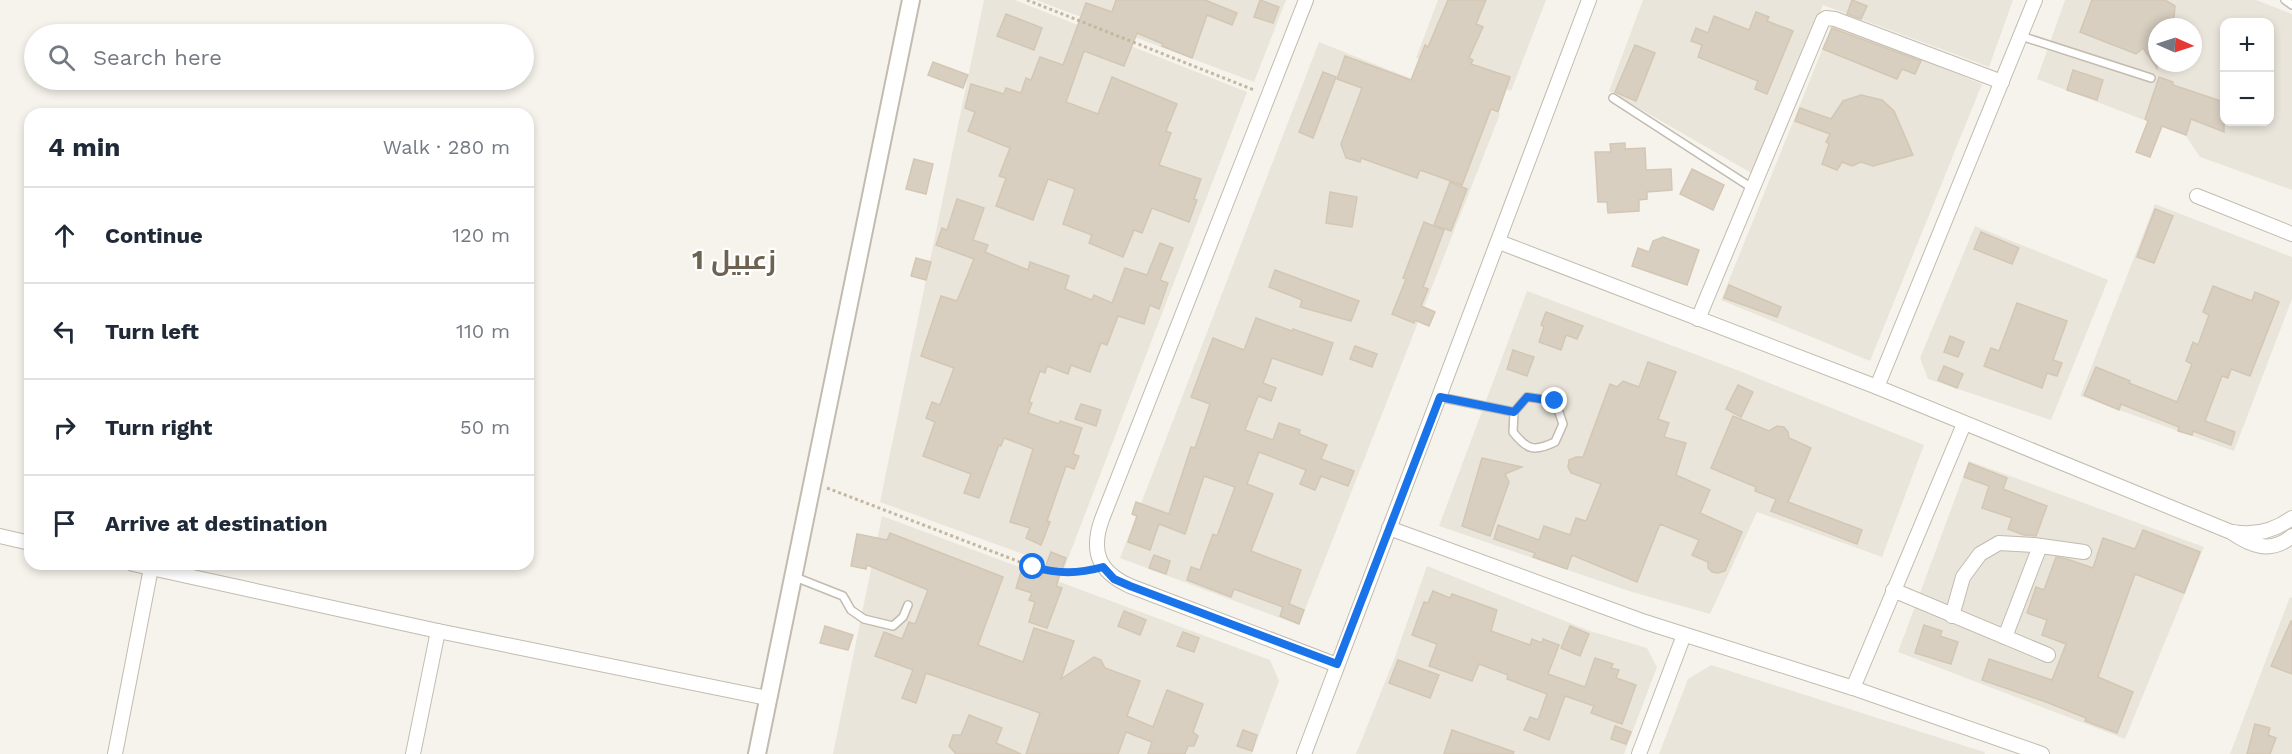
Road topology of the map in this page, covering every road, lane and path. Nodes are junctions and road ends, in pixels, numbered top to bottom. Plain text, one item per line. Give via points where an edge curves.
1 (911, 0) edge
2 (1027, 0) edge
3 (1306, 0) edge
4 (1589, 0) edge
5 (2035, 0) edge
6 (2285, 0) edge
7 (2292, 5) edge
8 (2021, 36) junction
9 (2151, 78) dead end
10 (2002, 82) junction
11 (1269, 95) junction
12 (1613, 98) dead end
13 (1752, 188) junction
14 (2198, 196) dead end
15 (2292, 234) edge
16 (1499, 242) junction
17 (1698, 320) junction
18 (1877, 387) junction
19 (1440, 397) junction
20 (1514, 412) junction
21 (1964, 424) junction
22 (812, 482) junction
23 (2292, 518) edge
24 (1389, 528) junction
25 (2231, 532) junction
26 (0, 536) edge
27 (2292, 536) edge
28 (24, 542) edge
29 (2040, 546) junction
30 (2084, 552) dead end
31 (1103, 567) junction
32 (151, 570) edge
33 (160, 570) edge
34 (792, 576) junction
35 (1893, 590) junction
36 (908, 605) dead end
37 (1952, 616) junction
38 (438, 631) junction
39 (1684, 635) junction
40 (2005, 638) junction
41 (2048, 655) dead end
42 (1337, 664) junction
43 (1853, 687) junction
44 (767, 698) junction
45 (2034, 753) edge
46 (115, 754) edge
47 (413, 754) edge
48 (757, 754) edge
49 (1304, 754) edge
50 (1640, 754) edge

1 - 22 street
2 - 11 path
3 - 11 street
4 - 16 street
5 - 8 street
6 - 7 lane
8 - 9 lane
8 - 10 street
10 - 13 street via 1826,18 1820,24
10 - 18 street
11 - 31 street via 1096,535
12 - 13 lane
13 - 17 street
14 - 15 street
16 - 17 street
16 - 19 street
17 - 18 street
18 - 21 street
19 - 20 lane
19 - 24 street
20 - 20 lane via 1513,432 1524,446 1540,450 1555,442 1563,424 1555,401 1527,397
21 - 25 street
21 - 35 street
22 - 31 path via 1033,567 1068,573
22 - 34 street
23 - 25 street via 2263,532
24 - 39 street
24 - 42 street
25 - 27 street via 2261,547 2277,545
26 - 28 street
29 - 30 street
29 - 37 street via 1999,543 1980,554 1963,578
29 - 40 street
31 - 42 street via 1114,579 1130,586
32 - 46 street
33 - 38 street
34 - 36 lane via 843,596 851,610 874,623 893,626
34 - 44 street
35 - 37 street
35 - 43 street
37 - 40 street
38 - 44 street
38 - 47 street
39 - 43 street
39 - 50 street
40 - 41 street
42 - 49 street
43 - 45 street
44 - 48 street

